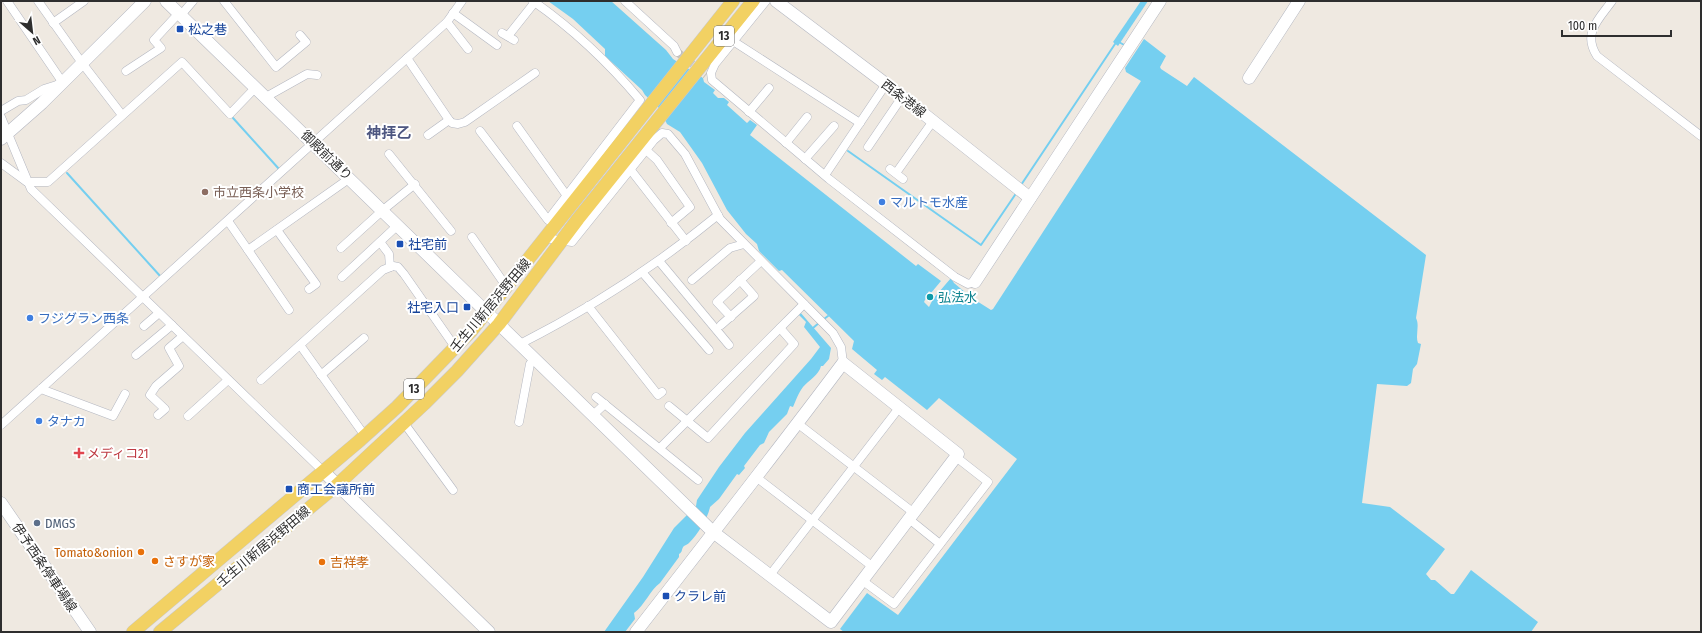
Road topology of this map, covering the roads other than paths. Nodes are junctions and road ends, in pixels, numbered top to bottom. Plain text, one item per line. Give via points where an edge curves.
1 (7, 1) edge
2 (38, 1) edge
3 (84, 1) edge
4 (145, 1) edge
5 (166, 1) edge
6 (193, 1) edge
7 (224, 1) edge
8 (462, 1) edge
9 (625, 1) edge
10 (733, 1) edge
11 (753, 1) edge
12 (766, 1) edge
13 (776, 1) edge
14 (1160, 1) edge
15 (1299, 1) edge
16 (1612, 1) edge
17 (534, 2) edge
18 (453, 13) junction
19 (180, 14) junction
20 (53, 22) junction
21 (447, 22) junction
22 (300, 35) dead end
23 (508, 36) dead end
24 (733, 41) junction
25 (497, 45) dead end
26 (468, 49) dead end
27 (680, 57) junction
28 (407, 58) junction
29 (82, 64) junction
30 (126, 71) dead end
31 (535, 73) dead end
32 (317, 75) dead end
33 (704, 75) junction
34 (1249, 78) dead end
35 (63, 83) junction
36 (886, 84) junction
37 (256, 87) junction
38 (769, 88) dead end
39 (266, 97) junction
40 (902, 97) junction
41 (1, 111) edge
42 (749, 112) junction
43 (122, 115) junction
44 (1, 117) edge
45 (807, 117) dead end
46 (449, 120) junction
47 (932, 121) junction
48 (860, 123) junction
49 (517, 126) dead end
50 (834, 126) dead end
51 (480, 130) dead end
52 (428, 135) dead end
53 (1701, 136) edge
54 (4, 137) edge
55 (313, 142) junction
56 (786, 142) junction
57 (868, 147) dead end
58 (646, 150) junction
59 (389, 154) dead end
60 (805, 159) junction
61 (1, 163) edge
62 (630, 169) junction
63 (824, 175) junction
64 (350, 178) junction
65 (903, 179) dead end
66 (27, 182) junction
67 (414, 184) junction
68 (567, 196) junction
69 (1030, 198) junction
70 (563, 208) junction
71 (383, 210) junction
72 (718, 215) junction
73 (578, 219) junction
74 (228, 221) junction
75 (671, 223) junction
76 (398, 225) junction
77 (276, 230) junction
78 (451, 231) dead end
79 (472, 237) dead end
80 (544, 238) junction
81 (561, 240) junction
82 (686, 241) junction
83 (380, 242) junction
84 (744, 244) junction
85 (341, 248) dead end
86 (248, 250) junction
87 (659, 261) junction
88 (761, 261) junction
89 (390, 267) junction
90 (642, 272) junction
91 (342, 277) dead end
92 (692, 280) dead end
93 (740, 280) junction
94 (974, 282) joint
95 (506, 286) junction
96 (309, 289) dead end
97 (143, 297) junction
98 (804, 304) junction
99 (588, 306) junction
100 (289, 310) dead end
101 (486, 311) junction
102 (159, 313) junction
103 (731, 317) junction
104 (499, 324) junction
105 (172, 325) junction
106 (721, 325) dead end
107 (144, 326) dead end
108 (780, 328) junction
109 (183, 336) junction
110 (364, 338) dead end
111 (520, 344) junction
112 (729, 344) dead end
113 (300, 345) junction
114 (455, 347) junction
115 (709, 350) dead end
116 (136, 355) dead end
117 (535, 358) junction
118 (843, 363) junction
119 (322, 375) junction
120 (228, 380) junction
121 (261, 380) dead end
122 (41, 389) junction
123 (662, 392) dead end
124 (125, 394) dead end
125 (596, 397) dead end
126 (605, 404) junction
127 (669, 406) dead end
128 (899, 408) junction
129 (158, 415) dead end
130 (593, 415) junction
131 (188, 416) dead end
132 (518, 422) dead end
133 (688, 422) junction
134 (404, 423) junction
135 (797, 423) junction
136 (1, 425) edge
137 (365, 436) junction
138 (660, 448) junction
139 (956, 457) junction
140 (854, 467) junction
141 (324, 472) junction
142 (756, 477) junction
143 (698, 480) dead end
144 (337, 485) junction
145 (453, 490) dead end
146 (1, 503) edge
147 (912, 516) junction
148 (813, 520) junction
149 (710, 530) junction
150 (940, 544) junction
151 (873, 567) junction
152 (770, 575) junction
153 (863, 581) junction
154 (90, 632) edge
155 (133, 632) edge
156 (160, 632) edge
157 (489, 632) edge
158 (636, 632) edge

1 - 35 street
2 - 20 street
3 - 20 street
4 - 29 street
5 - 19 street, 御殿前通り
6 - 19 street
7 - 22 street via 276,67 306,42
8 - 18 street
9 - 27 street via 674,46
10 - 27 main road, 壬生川新居浜野田線 / 13
11 - 33 main road, 壬生川新居浜野田線 / 13
12 - 24 street
13 - 36 street, 西条港線
14 - 69 street
15 - 34 street
16 - 53 street via 1590,34 1592,49 1597,56
17 - 23 street
17 - 68 street via 576,34 640,100
18 - 21 street
18 - 25 street
19 - 30 street via 154,40 161,48
19 - 37 street, 御殿前通り
20 - 29 street
21 - 26 street
21 - 28 street
24 - 33 street via 711,73
24 - 48 street
27 - 70 main road, 壬生川新居浜野田線 / 13 via 652,104
28 - 46 street
28 - 55 street
29 - 35 street
29 - 43 street
31 - 46 street via 465,122 458,124
32 - 39 street via 306,74
33 - 42 street
33 - 73 main road, 壬生川新居浜野田線 / 13 via 657,118
35 - 41 street via 44,89
35 - 54 street
36 - 40 street, 西条港線
36 - 48 street
37 - 39 street, 御殿前通り
37 - 43 street via 230,114 182,62
38 - 42 street
39 - 55 street, 御殿前通り
40 - 47 street, 西条港線
40 - 57 street
42 - 56 street
43 - 66 street via 48,182
44 - 54 street
45 - 56 street
46 - 52 street
47 - 65 street via 893,171
47 - 69 street, 西条港線
48 - 63 street
49 - 68 street
50 - 60 street
51 - 70 street via 548,220
54 - 66 street
55 - 64 street, 御殿前通り
55 - 74 street
56 - 60 street
58 - 62 street
58 - 72 street via 658,135 668,134 685,154
58 - 75 street via 657,160 690,207
59 - 67 street
60 - 63 street
61 - 66 street
62 - 75 street
62 - 81 street via 572,242
63 - 94 street via 955,277 968,284
64 - 71 street, 御殿前通り
64 - 77 street
66 - 97 street via 38,196
67 - 71 street
67 - 78 street
68 - 70 street
69 - 94 street
70 - 73 street
70 - 80 main road, 壬生川新居浜野田線 / 13
71 - 76 street, 御殿前通り
71 - 85 street
72 - 82 street
72 - 84 street
73 - 81 main road, 壬生川新居浜野田線 / 13
74 - 86 street
74 - 97 street
75 - 82 street
76 - 83 street
76 - 101 street, 御殿前通り
77 - 86 street
77 - 96 street via 316,284
79 - 95 street
80 - 81 street
80 - 95 main road, 壬生川新居浜野田線 / 13
81 - 104 main road, 壬生川新居浜野田線 / 13
82 - 87 street
83 - 89 street via 389,254
83 - 91 street
84 - 88 street
84 - 92 street via 730,248
86 - 100 street
87 - 90 street
87 - 112 street
88 - 93 street
88 - 98 street
89 - 113 street via 383,270
89 - 114 street via 398,267 404,274
90 - 99 street
90 - 115 street
93 - 103 street via 717,302
93 - 103 street via 754,296
95 - 101 main road, 壬生川新居浜野田線 / 13
97 - 102 street
97 - 122 street
98 - 108 street
98 - 118 street via 838,340
99 - 111 street
99 - 123 street via 658,395
101 - 104 street, 御殿前通り
101 - 114 main road, 壬生川新居浜野田線 / 13
102 - 105 street
102 - 107 street
103 - 106 street
104 - 111 street, 御殿前通り
104 - 134 main road, 壬生川新居浜野田線 / 13 via 457,371
105 - 109 street
105 - 116 street
108 - 133 street
108 - 133 street via 794,344 708,438
109 - 120 street
109 - 129 street via 168,348 179,366 156,386 150,395 164,408
110 - 119 street
111 - 117 street, 御殿前通り
113 - 119 street
113 - 121 street
114 - 137 main road, 壬生川新居浜野田線 / 13
117 - 130 street, 御殿前通り
117 - 132 street via 530,364
118 - 128 street
118 - 135 street
119 - 137 street
120 - 131 street
120 - 141 street
122 - 124 street via 113,416
122 - 136 street
125 - 126 street
126 - 130 street
126 - 138 street
127 - 133 street
128 - 139 street via 958,454
128 - 140 street
130 - 149 street, 御殿前通り
133 - 138 street
134 - 144 main road, 壬生川新居浜野田線 / 13
134 - 145 street
135 - 140 street
135 - 142 street
137 - 141 main road, 壬生川新居浜野田線 / 13
138 - 143 street
139 - 147 street
139 - 150 street via 988,482
140 - 147 street
140 - 148 street
141 - 144 street
141 - 155 main road, 壬生川新居浜野田線 / 13
142 - 148 street
142 - 149 street
144 - 156 main road, 壬生川新居浜野田線 / 13
144 - 157 street
146 - 154 street, 伊予西条停車場線
147 - 150 street
147 - 151 street
148 - 151 street
148 - 152 street
149 - 152 street, 御殿前通り
149 - 158 street
150 - 153 street via 894,604
151 - 153 street
152 - 153 street, 御殿前通り via 831,622

